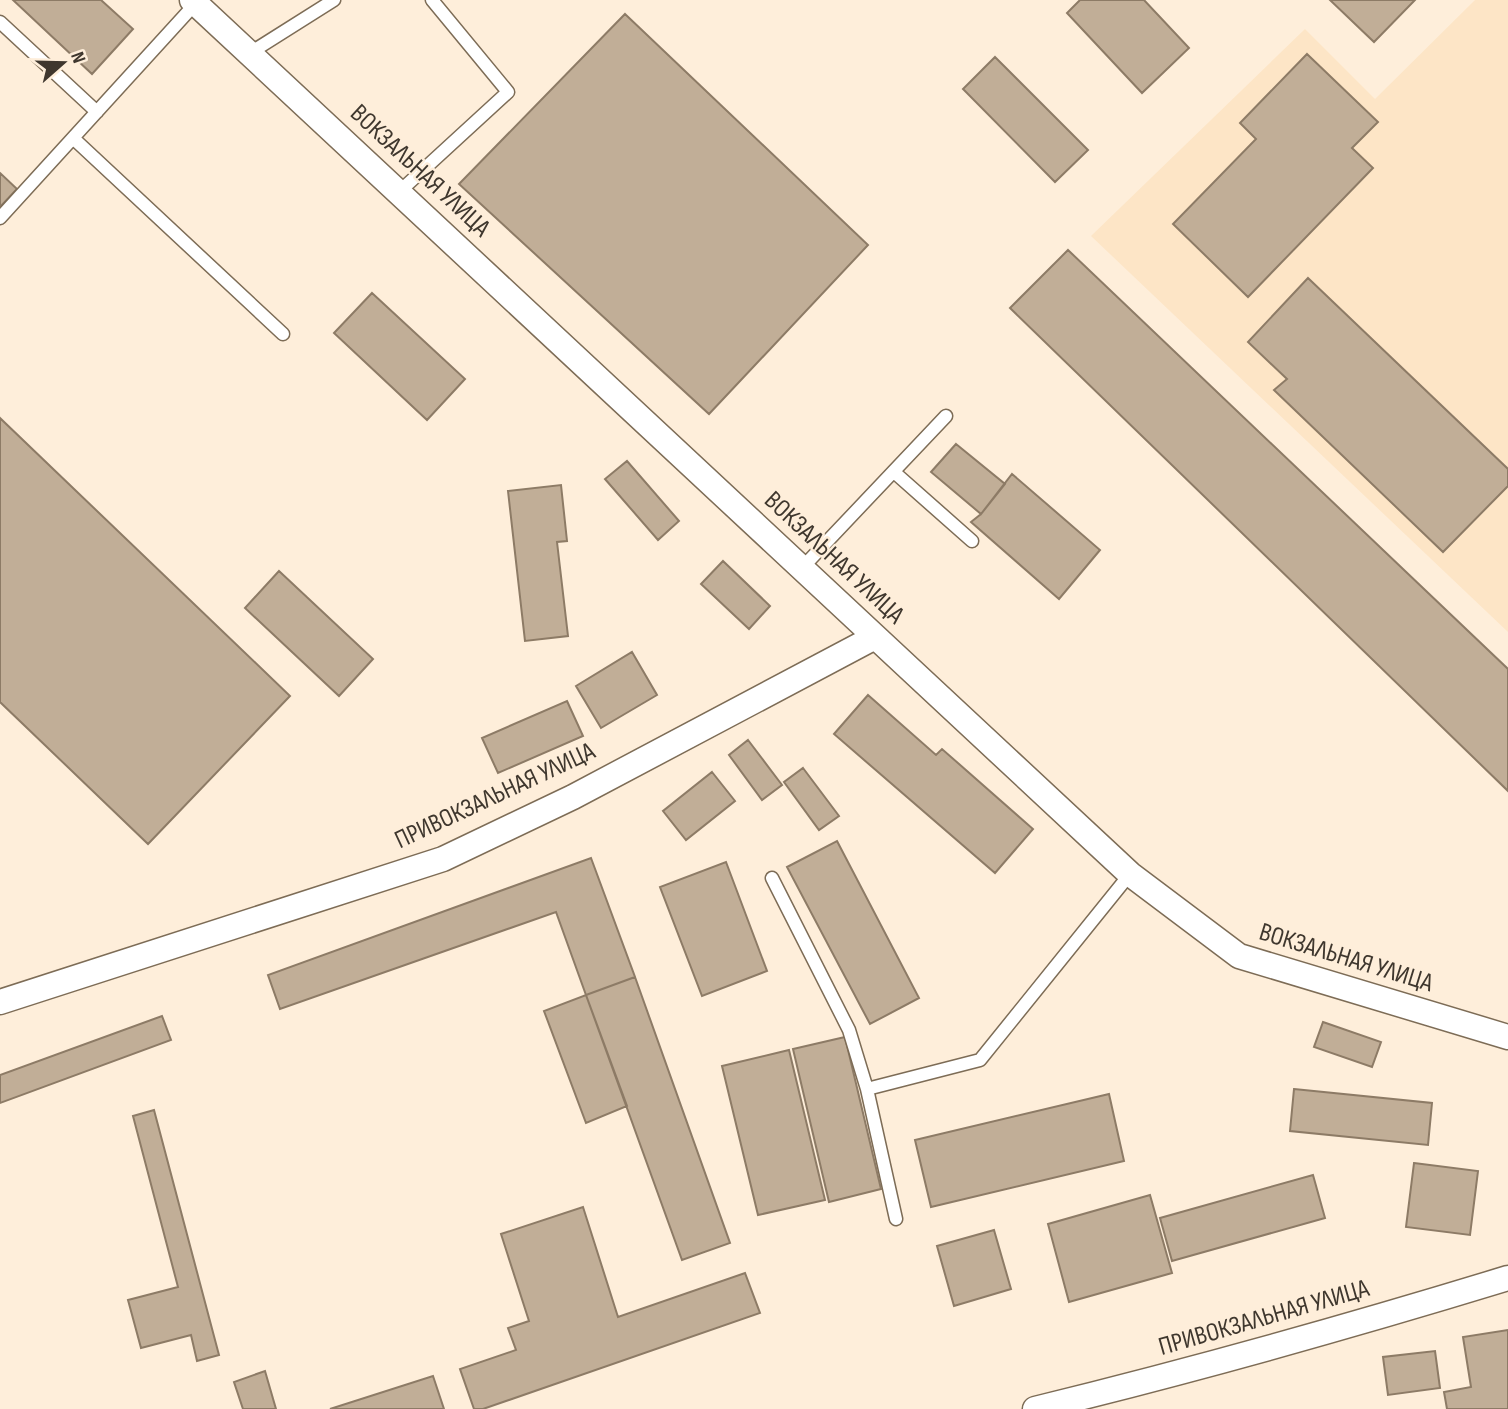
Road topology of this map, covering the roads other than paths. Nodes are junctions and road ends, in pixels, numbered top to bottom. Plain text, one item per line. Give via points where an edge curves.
1 (334, 0) edge
2 (432, 0) edge
3 (194, 2) edge
4 (0, 22) edge
5 (250, 53) junction
6 (97, 112) junction
7 (73, 138) junction
8 (399, 192) junction
9 (0, 218) edge
10 (283, 334) dead end
11 (946, 416) dead end
12 (894, 472) junction
13 (972, 541) dead end
14 (802, 568) junction
15 (875, 637) junction
16 (1130, 874) junction
17 (772, 878) dead end
18 (0, 1002) edge
19 (1508, 1037) edge
20 (867, 1089) junction
21 (896, 1219) dead end
22 (1508, 1278) edge
23 (1035, 1409) edge

1 - 5 lane
2 - 8 lane via 508,92
3 - 5 street, ВОКЗАЛЬНАЯ УЛИЦА
3 - 6 lane
4 - 6 lane
5 - 8 street, ВОКЗАЛЬНАЯ УЛИЦА
6 - 7 lane
7 - 9 lane
7 - 10 lane
8 - 14 street, ВОКЗАЛЬНАЯ УЛИЦА
11 - 12 lane
12 - 13 lane
12 - 14 lane
14 - 15 street, ВОКЗАЛЬНАЯ УЛИЦА
15 - 16 street, ВОКЗАЛЬНАЯ УЛИЦА
15 - 18 street, ПРИВОКЗАЛЬНАЯ УЛИЦА via 573,797 443,859
16 - 19 street, ВОКЗАЛЬНАЯ УЛИЦА via 1239,956
16 - 20 lane via 980,1059
17 - 20 lane via 849,1030
20 - 21 lane
22 - 23 street, ПРИВОКЗАЛЬНАЯ УЛИЦА via 1179,1374

